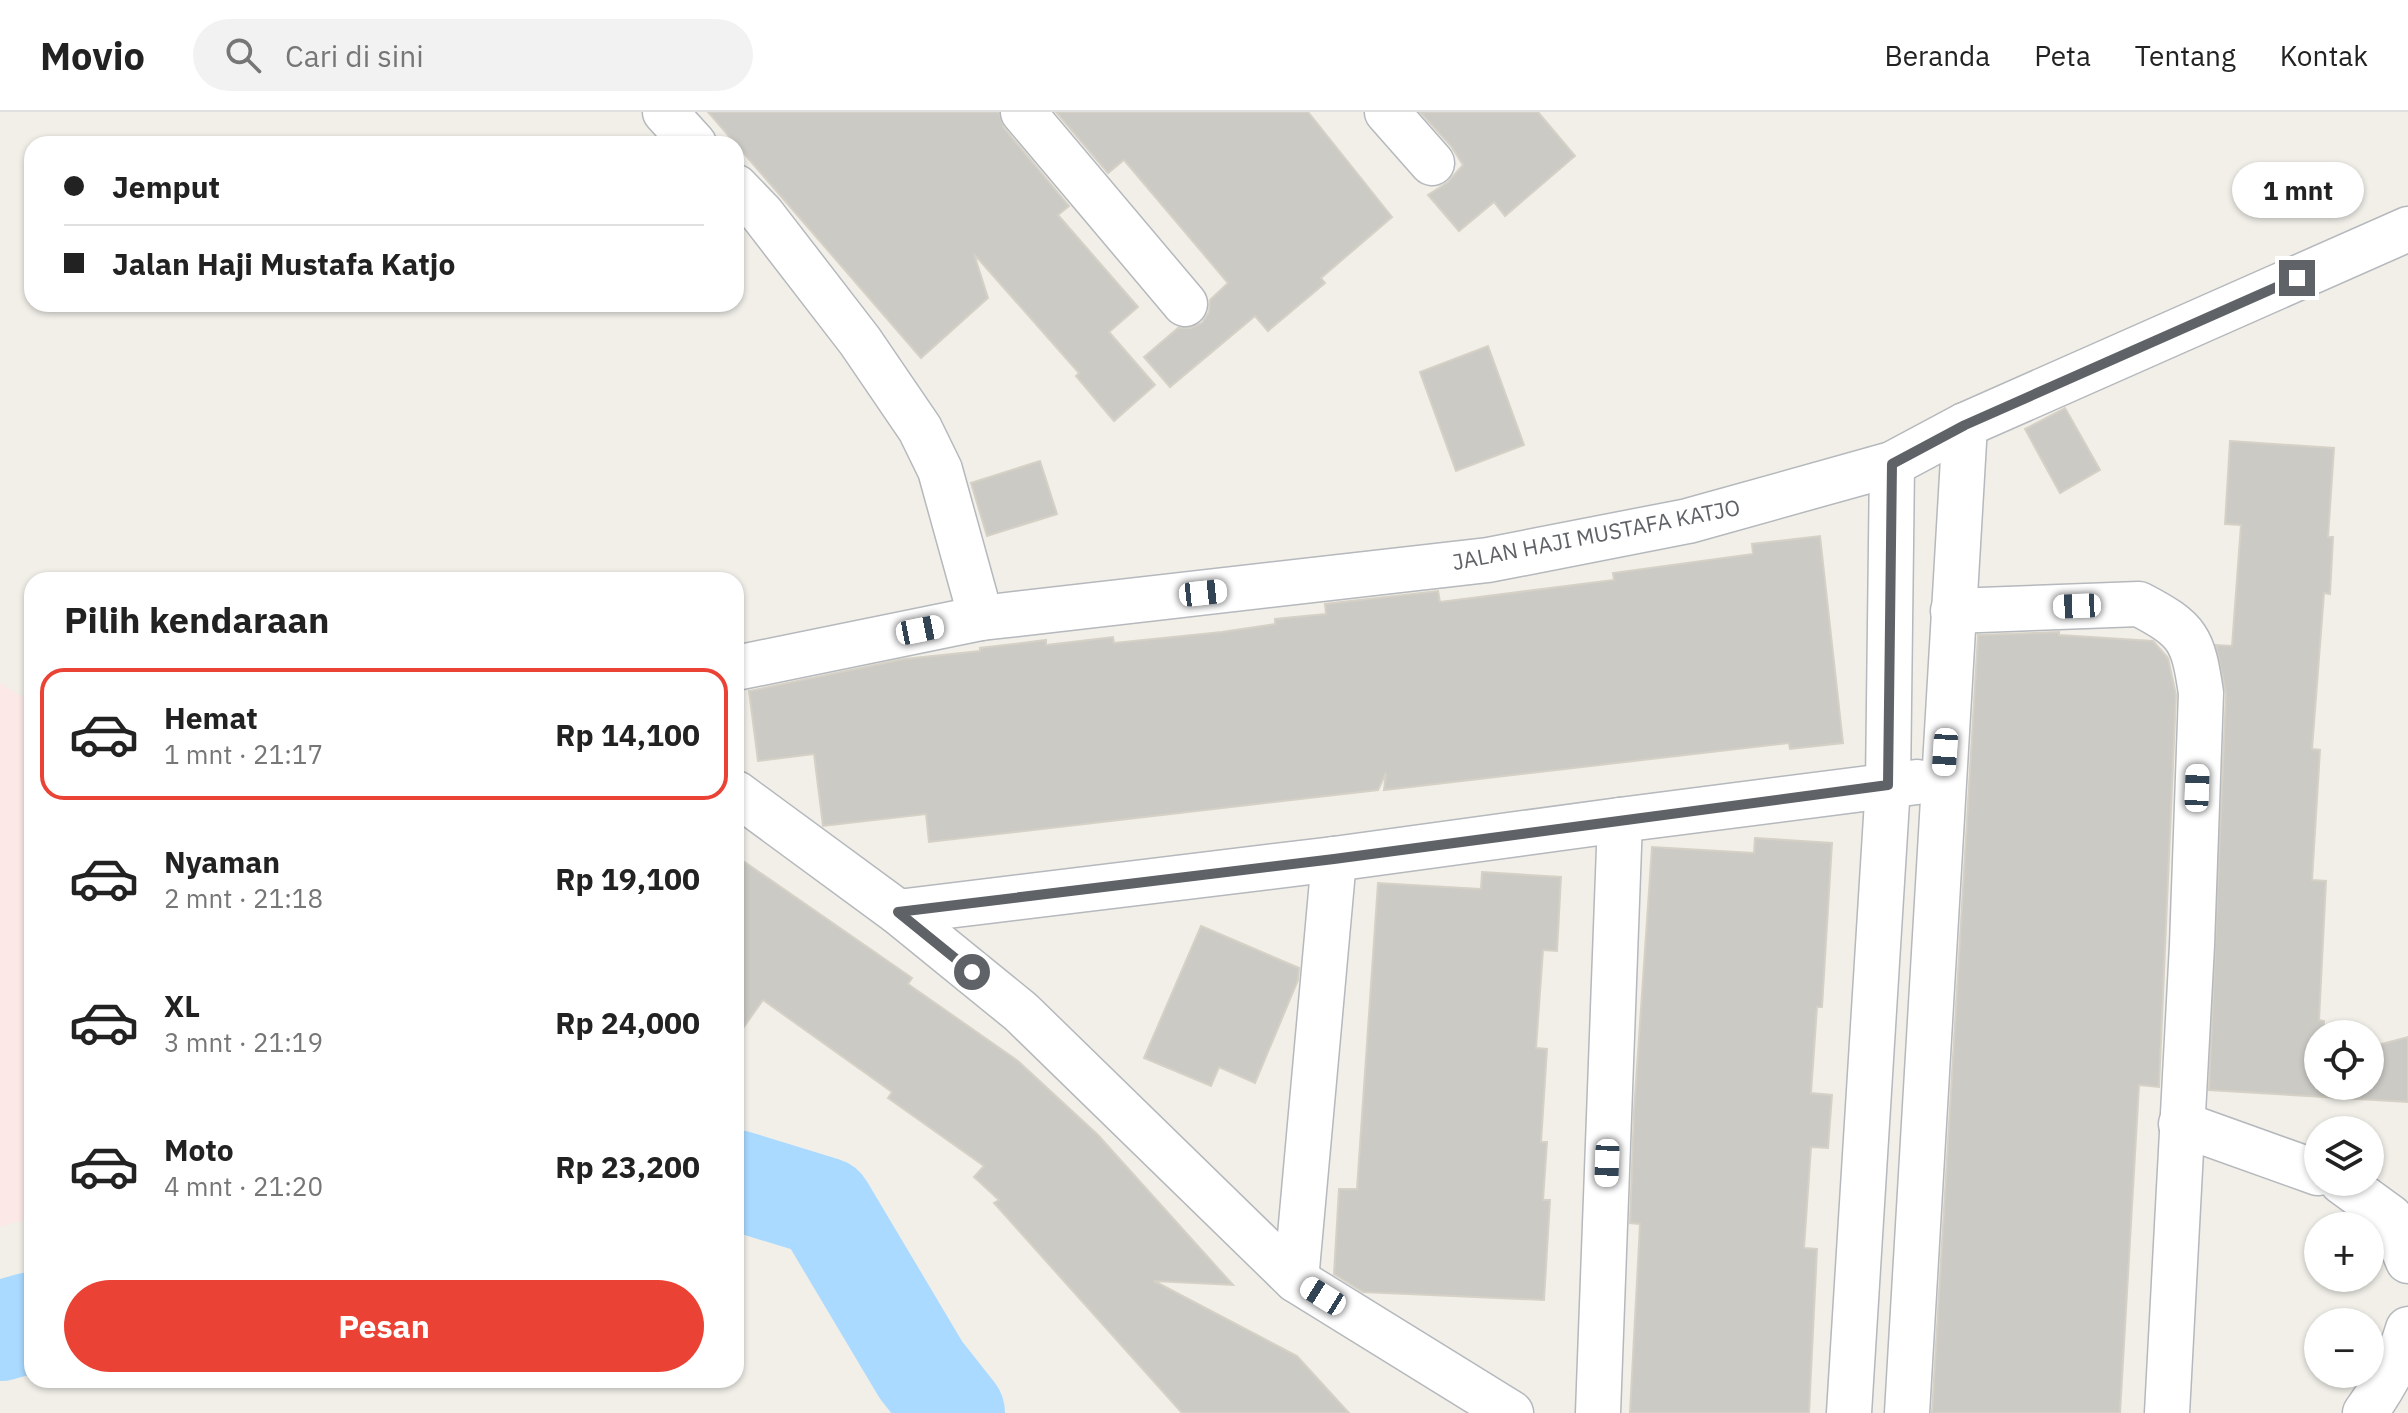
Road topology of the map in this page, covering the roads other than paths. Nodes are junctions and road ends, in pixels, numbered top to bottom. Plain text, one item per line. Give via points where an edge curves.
1 (665, 112) edge
2 (1023, 112) edge
3 (1387, 112) edge
4 (687, 136) edge
5 (1432, 163) dead end
6 (744, 195) edge
7 (2408, 229) edge
8 (1185, 304) dead end
9 (1965, 425) junction
10 (1892, 464) junction
11 (1953, 611) junction
12 (981, 618) junction
13 (744, 666) edge
14 (1943, 780) junction
15 (1888, 785) junction
16 (744, 801) edge
17 (1620, 820) junction
18 (1334, 859) junction
19 (898, 912) junction
20 (2181, 1124) junction
21 (2304, 1168) edge
22 (2361, 1196) edge
23 (2408, 1261) edge
24 (1296, 1280) junction
25 (2408, 1329) edge
26 (1511, 1413) edge
27 (1598, 1413) edge
28 (1849, 1413) edge
29 (1907, 1413) edge
30 (2167, 1413) edge
31 (2365, 1413) edge

1 - 4 street
2 - 8 street
3 - 5 street
6 - 12 street via 860,341 920,429 940,470
7 - 9 street, JALAN HAJI MUSTAFA KATJO
9 - 10 street, JALAN HAJI MUSTAFA KATJO
9 - 11 street
10 - 12 street, JALAN HAJI MUSTAFA KATJO via 1688,521 1488,560
10 - 15 street
11 - 14 street
11 - 20 street via 2139,604 2181,631 2195,652 2201,693
12 - 13 street, JALAN HAJI MUSTAFA KATJO
14 - 15 street
14 - 29 street
15 - 17 street
15 - 28 street
16 - 19 street
17 - 18 street
17 - 27 street
18 - 19 street
18 - 24 street
19 - 24 street via 1021,1012
20 - 21 street
20 - 30 street
22 - 23 street via 2390,1217
24 - 26 street
25 - 31 street via 2381,1392

